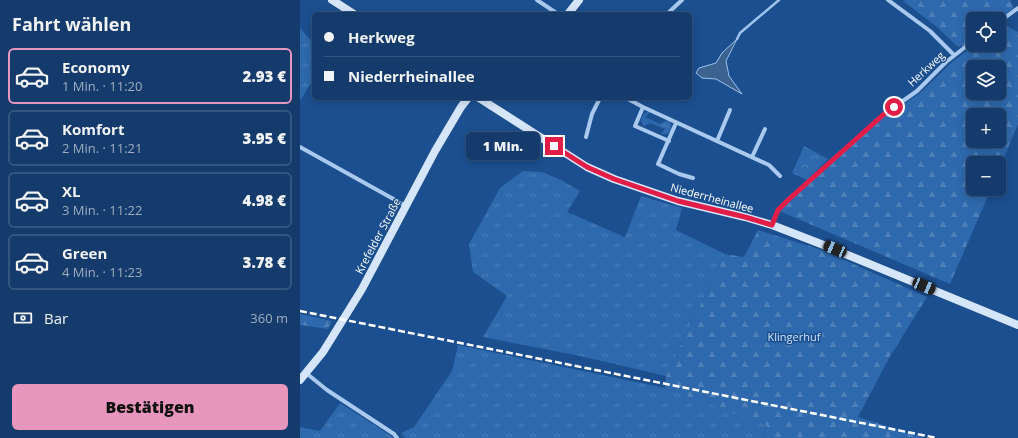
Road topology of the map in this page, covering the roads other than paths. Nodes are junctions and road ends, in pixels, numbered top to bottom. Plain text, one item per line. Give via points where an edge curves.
1 (332, 0) edge
2 (537, 0) edge
3 (579, 0) edge
4 (682, 0) edge
5 (888, 0) edge
6 (1018, 8) edge
7 (351, 12) edge
8 (555, 12) edge
9 (570, 12) edge
10 (668, 12) edge
11 (1006, 17) edge
12 (966, 46) edge
13 (954, 55) junction
14 (467, 100) edge
15 (482, 100) edge
16 (599, 100) edge
17 (630, 100) edge
18 (643, 107) junction
19 (730, 110) dead end
20 (676, 123) junction
21 (765, 129) dead end
22 (586, 137) dead end
23 (669, 141) junction
24 (717, 141) junction
25 (300, 148) edge
26 (752, 157) junction
27 (780, 176) dead end
28 (693, 178) dead end
29 (406, 206) junction
30 (772, 225) junction
31 (1018, 325) edge
32 (306, 373) junction
33 (300, 380) edge
34 (397, 438) edge

1 - 7 main road
2 - 8 street
3 - 9 main road
4 - 10 street
5 - 13 street via 930,32
6 - 11 street
12 - 13 street, Herkweg
13 - 30 street, Herkweg via 917,91 883,115 788,200 778,210
14 - 29 main road, Krefelder Straße via 435,151
15 - 30 main road, Niederrheinallee via 587,167 614,179 678,201
16 - 22 street
17 - 18 street
18 - 20 street
18 - 23 street via 635,126
19 - 24 street
20 - 23 street
20 - 24 street
21 - 26 street
23 - 28 street via 658,164
24 - 26 street
25 - 29 street
26 - 27 street via 768,165
29 - 32 main road, Krefelder Straße via 362,289 323,352
30 - 31 main road, Niederrheinallee
32 - 33 main road, Krefelder Straße
32 - 34 street

